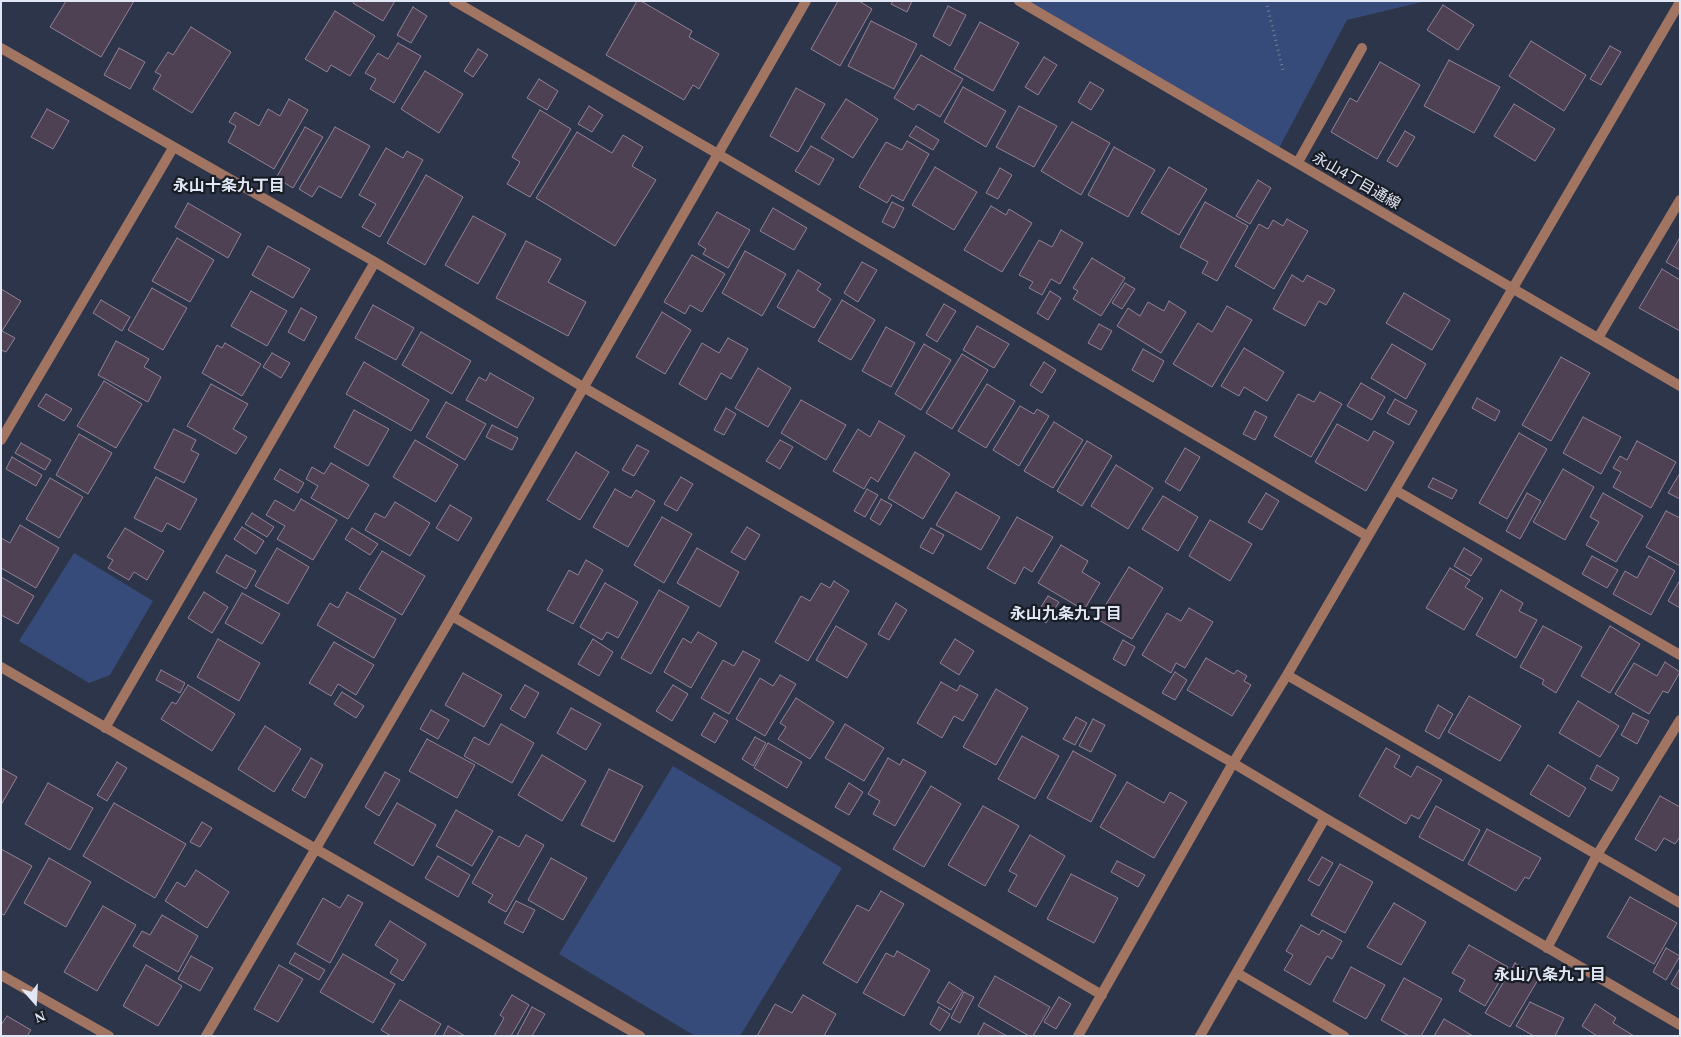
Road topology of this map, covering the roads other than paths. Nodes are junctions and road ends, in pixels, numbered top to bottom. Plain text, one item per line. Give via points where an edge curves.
1 (454, 1) edge
2 (806, 1) edge
3 (1019, 1) edge
4 (1680, 2) edge
5 (1, 48) edge
6 (1362, 48) dead end
7 (172, 148) junction
8 (718, 154) junction
9 (1298, 162) junction
10 (1680, 200) edge
11 (375, 262) junction
12 (1513, 287) junction
13 (1598, 338) junction
14 (1680, 386) edge
15 (583, 387) junction
16 (1, 440) edge
17 (1395, 490) junction
18 (1367, 536) junction
19 (452, 616) junction
20 (1680, 655) edge
21 (1, 667) edge
22 (1287, 675) junction
23 (1680, 720) edge
24 (105, 728) junction
25 (1233, 762) junction
26 (1325, 818) junction
27 (315, 847) junction
28 (1597, 855) junction
29 (1680, 903) edge
30 (1547, 948) junction
31 (1237, 973) junction
32 (1, 975) edge
33 (1102, 995) junction
34 (1680, 1025) edge
35 (109, 1036) edge
36 (206, 1036) edge
37 (640, 1036) edge
38 (1078, 1036) edge
39 (1200, 1036) edge
40 (1344, 1036) edge

1 - 8 street
2 - 8 street
3 - 9 street, 永山4丁目通線
4 - 12 street
5 - 7 street
6 - 9 street
7 - 11 street
7 - 16 street
8 - 15 street
8 - 18 street
9 - 12 street, 永山4丁目通線
10 - 13 street
11 - 15 street
11 - 24 street
12 - 13 street, 永山4丁目通線
12 - 17 street
13 - 14 street, 永山4丁目通線
15 - 19 street
15 - 25 street
17 - 18 street
17 - 20 street
18 - 22 street
19 - 27 street
19 - 33 street
21 - 24 street
22 - 25 street
22 - 28 street
23 - 28 street
24 - 27 street
25 - 26 street
25 - 33 street
26 - 30 street
26 - 31 street
27 - 36 street
27 - 37 street
28 - 29 street
28 - 30 street
30 - 34 street
31 - 39 street
31 - 40 street
32 - 35 street
33 - 38 street

